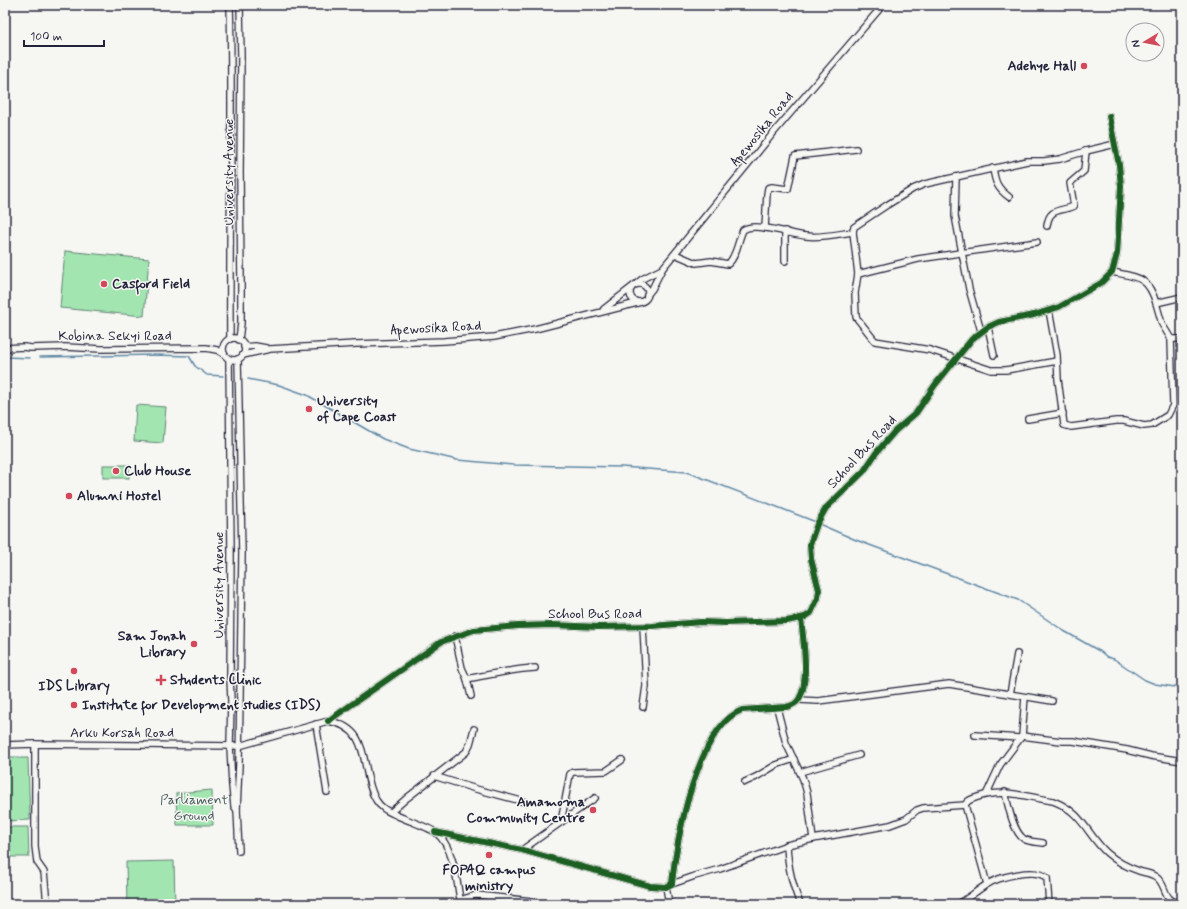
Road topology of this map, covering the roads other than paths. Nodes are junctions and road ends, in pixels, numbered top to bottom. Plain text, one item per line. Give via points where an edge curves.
1 (230, 5) edge
2 (240, 5) edge
3 (883, 5) edge
4 (1110, 116) dead end
5 (1115, 144) junction
6 (856, 150) dead end
7 (1086, 151) junction
8 (993, 168) junction
9 (956, 177) junction
10 (1008, 197) dead end
11 (1047, 226) dead end
12 (765, 228) junction
13 (785, 231) junction
14 (853, 232) junction
15 (1036, 242) dead end
16 (962, 253) junction
17 (675, 254) junction
18 (785, 261) dead end
19 (662, 269) junction
20 (1112, 272) junction
21 (858, 274) junction
22 (633, 286) junction
23 (648, 295) junction
24 (1182, 297) edge
25 (641, 302) junction
26 (1156, 303) junction
27 (1049, 310) junction
28 (601, 312) junction
29 (988, 327) junction
30 (981, 331) junction
31 (230, 339) junction
32 (1170, 339) junction
33 (1182, 339) edge
34 (239, 340) junction
35 (224, 345) junction
36 (244, 347) junction
37 (5, 348) edge
38 (206, 348) junction
39 (270, 349) junction
40 (994, 355) dead end
41 (227, 356) junction
42 (240, 357) junction
43 (957, 359) junction
44 (1057, 361) junction
45 (1063, 413) junction
46 (1028, 419) dead end
47 (801, 618) junction
48 (643, 626) junction
49 (455, 636) junction
50 (1017, 654) dead end
51 (535, 668) dead end
52 (466, 679) junction
53 (1010, 694) junction
54 (471, 696) dead end
55 (1025, 697) junction
56 (799, 700) junction
57 (1052, 701) dead end
58 (642, 707) dead end
59 (777, 708) junction
60 (328, 721) junction
61 (316, 724) junction
62 (474, 728) dead end
63 (975, 735) dead end
64 (1021, 737) junction
65 (35, 744) junction
66 (5, 746) edge
67 (230, 746) junction
68 (239, 746) junction
69 (859, 755) dead end
70 (794, 759) junction
71 (622, 760) dead end
72 (1182, 761) edge
73 (800, 772) junction
74 (434, 776) junction
75 (745, 782) dead end
76 (327, 792) dead end
77 (1005, 792) junction
78 (987, 793) junction
79 (595, 798) dead end
80 (526, 802) dead end
81 (965, 805) junction
82 (237, 810) junction
83 (391, 812) junction
84 (561, 822) junction
85 (435, 832) junction
86 (813, 839) junction
87 (1043, 842) dead end
88 (787, 846) junction
89 (522, 850) junction
90 (239, 851) dead end
91 (672, 884) junction
92 (987, 884) junction
93 (666, 887) junction
94 (460, 902) edge
95 (532, 902) dead end
96 (1175, 903) edge
97 (47, 904) edge
98 (669, 904) edge
99 (800, 904) edge
100 (958, 904) edge
101 (1049, 904) edge
102 (1182, 904) edge

1 - 31 street, University Avenue
2 - 34 street, University Avenue via 242,57
3 - 17 street, Apewosika Road via 774,131
4 - 5 street
5 - 7 street
5 - 20 street via 1121,186 1117,254
6 - 12 street via 795,156 788,189 768,188
7 - 8 street via 1060,159 1027,161
7 - 11 street via 1084,171 1070,183 1074,206 1056,211 1051,215
8 - 9 street
8 - 10 street via 997,185
9 - 14 street via 913,189 860,222 854,227
9 - 16 street via 955,216
12 - 13 street
12 - 17 street via 742,230 728,264 711,261 700,264
13 - 14 street via 808,237
13 - 18 street
14 - 21 street
15 - 16 street
16 - 21 street via 908,261
16 - 30 street
17 - 19 street, Apewosika Road
19 - 22 street, Apewosika Road
19 - 23 street, Apewosika Road
20 - 26 street via 1140,278 1153,294
20 - 27 street, School Bus Road via 1094,288
21 - 43 street via 855,293 856,317 875,341 930,350
22 - 23 street via 644,286
22 - 25 street via 630,296
22 - 28 street, Apewosika Road
23 - 25 street
24 - 26 street
25 - 28 street, Apewosika Road
26 - 32 street via 1162,324
27 - 29 street, School Bus Road via 1004,320
27 - 44 street
28 - 39 street, Apewosika Road via 494,337
29 - 30 street, School Bus Road
29 - 40 street
30 - 43 street, School Bus Road
31 - 34 street
31 - 35 street
32 - 33 street
32 - 45 street via 1173,405 1163,419 1144,426 1116,421 1070,427 1064,424
34 - 36 street
35 - 38 street
35 - 41 street
36 - 39 street
36 - 42 street
37 - 38 street, Kobina Sekyi Road
38 - 41 street, Kobina Sekyi Road via 217,350
39 - 42 street
41 - 42 street
41 - 67 street, University Avenue via 231,552
42 - 68 street, University Avenue via 242,553
43 - 44 street via 991,370 1006,370
43 - 47 street, School Bus Road via 916,412 895,431 864,471 831,503 819,522 810,549 819,590 818,598 811,613
44 - 45 street
45 - 46 street
47 - 48 street, School Bus Road via 787,621
47 - 56 street via 805,672
48 - 49 street, School Bus Road via 518,626 474,630
48 - 58 street via 646,686
49 - 52 street
49 - 60 street, School Bus Road via 430,649
50 - 53 street
51 - 52 street via 515,669
52 - 54 street
53 - 55 street
53 - 56 street via 949,684 818,701
55 - 57 street
55 - 64 street
56 - 59 street via 792,705
59 - 70 street via 786,743
59 - 91 street via 742,710 735,713 710,742 688,797
60 - 61 street, Arku Korsah Road
60 - 83 street via 338,722 356,737 363,748 376,801
61 - 68 street, Arku Korsah Road
61 - 76 street
62 - 74 street via 466,752
63 - 64 street
64 - 72 street via 1073,741
64 - 78 street via 1000,765
65 - 66 street, Arku Korsah Road
65 - 67 street, Arku Korsah Road
65 - 97 street via 35,846 37,862 44,872
67 - 68 street, Arku Korsah Road
67 - 82 street, University Avenue via 234,806
68 - 82 street, University Avenue
69 - 73 street
70 - 73 street
70 - 75 street via 776,765
71 - 84 street via 606,771 570,774
73 - 86 street via 807,793
74 - 80 street via 476,790
74 - 83 street
77 - 78 street
77 - 87 street via 1019,834 1028,840
77 - 96 street via 1061,804 1080,818 1108,854 1130,867 1156,877
78 - 81 street via 969,800
79 - 84 street
81 - 86 street via 923,808 890,825
81 - 92 street
82 - 90 street, University Avenue
83 - 85 street
84 - 89 street
85 - 89 street
85 - 94 street via 444,844 455,868
86 - 88 street
88 - 91 street
88 - 99 street via 788,865
89 - 93 street via 650,886
91 - 93 street
92 - 100 street
92 - 101 street via 1028,873 1045,876 1048,881
93 - 98 street
94 - 95 street via 476,895
96 - 102 street

